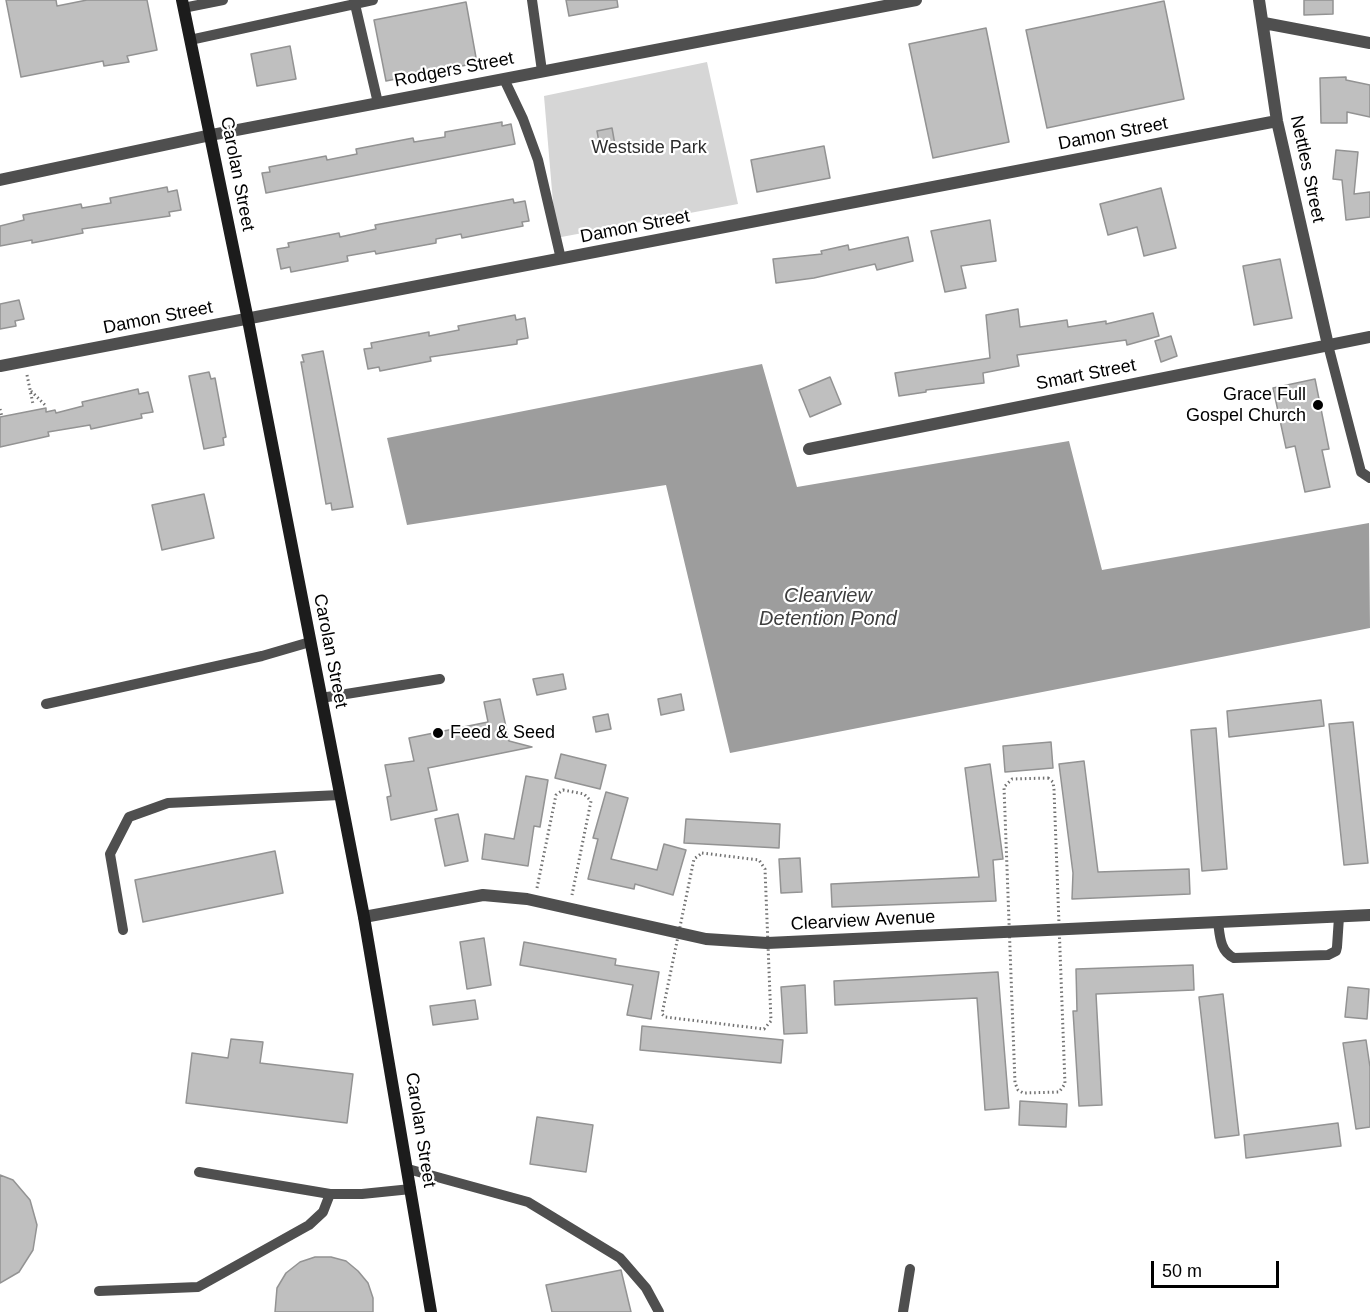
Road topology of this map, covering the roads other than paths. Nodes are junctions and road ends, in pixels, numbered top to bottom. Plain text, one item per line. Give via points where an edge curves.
1 (223, 0) edge
2 (373, 0) edge
3 (532, 0) edge
4 (916, 0) edge
5 (1259, 0) edge
6 (354, 2) edge
7 (183, 4) edge
8 (1264, 23) junction
9 (190, 40) junction
10 (1370, 43) edge
11 (542, 71) junction
12 (504, 79) junction
13 (378, 103) junction
14 (1277, 121) junction
15 (211, 135) junction
16 (0, 180) edge
17 (561, 260) junction
18 (248, 320) junction
19 (1370, 337) edge
20 (1328, 345) junction
21 (0, 366) edge
22 (809, 449) dead end
23 (1370, 478) edge
24 (310, 642) junction
25 (440, 679) dead end
26 (321, 698) junction
27 (46, 704) dead end
28 (340, 795) junction
29 (1370, 915) edge
30 (364, 917) junction
31 (1339, 917) junction
32 (1218, 922) junction
33 (123, 930) dead end
34 (408, 1169) junction
35 (199, 1172) dead end
36 (411, 1189) junction
37 (330, 1194) junction
38 (910, 1269) dead end
39 (99, 1292) dead end
40 (431, 1312) edge
41 (659, 1312) edge
42 (903, 1312) edge

1 - 7 lane
2 - 6 lane
3 - 11 lane
4 - 11 street, Rodgers Street
5 - 8 street, Nettles Street
6 - 9 lane
6 - 13 lane
7 - 9 street, Carolan Street
8 - 10 street
8 - 14 street, Nettles Street
9 - 15 street, Carolan Street
11 - 12 street, Rodgers Street
12 - 13 street, Rodgers Street
12 - 17 lane via 538,160
13 - 15 street, Rodgers Street
14 - 17 street, Damon Street
14 - 20 street, Nettles Street
15 - 16 street, Rodgers Street
15 - 18 street, Carolan Street
17 - 18 street, Damon Street
18 - 21 street, Damon Street
18 - 24 street, Carolan Street
19 - 20 street, Smart Street
20 - 22 street, Smart Street
20 - 23 lane via 1361,472
24 - 26 street, Carolan Street
24 - 27 lane
25 - 26 lane
26 - 28 street, Carolan Street
28 - 30 street, Carolan Street
28 - 33 lane via 168,803 129,817 110,854
29 - 31 street, Clearview Avenue
30 - 32 street, Clearview Avenue via 483,895 534,900 706,939 767,943
30 - 34 street, Carolan Street
31 - 32 street, Clearview Avenue
31 - 32 lane via 1336,951 1328,955 1234,958 1222,946
34 - 36 street, Carolan Street
34 - 41 lane via 528,1202 620,1258 646,1288
35 - 37 lane
36 - 37 lane
36 - 40 street, Carolan Street
37 - 39 lane via 323,1212 309,1225 198,1287
38 - 42 lane

